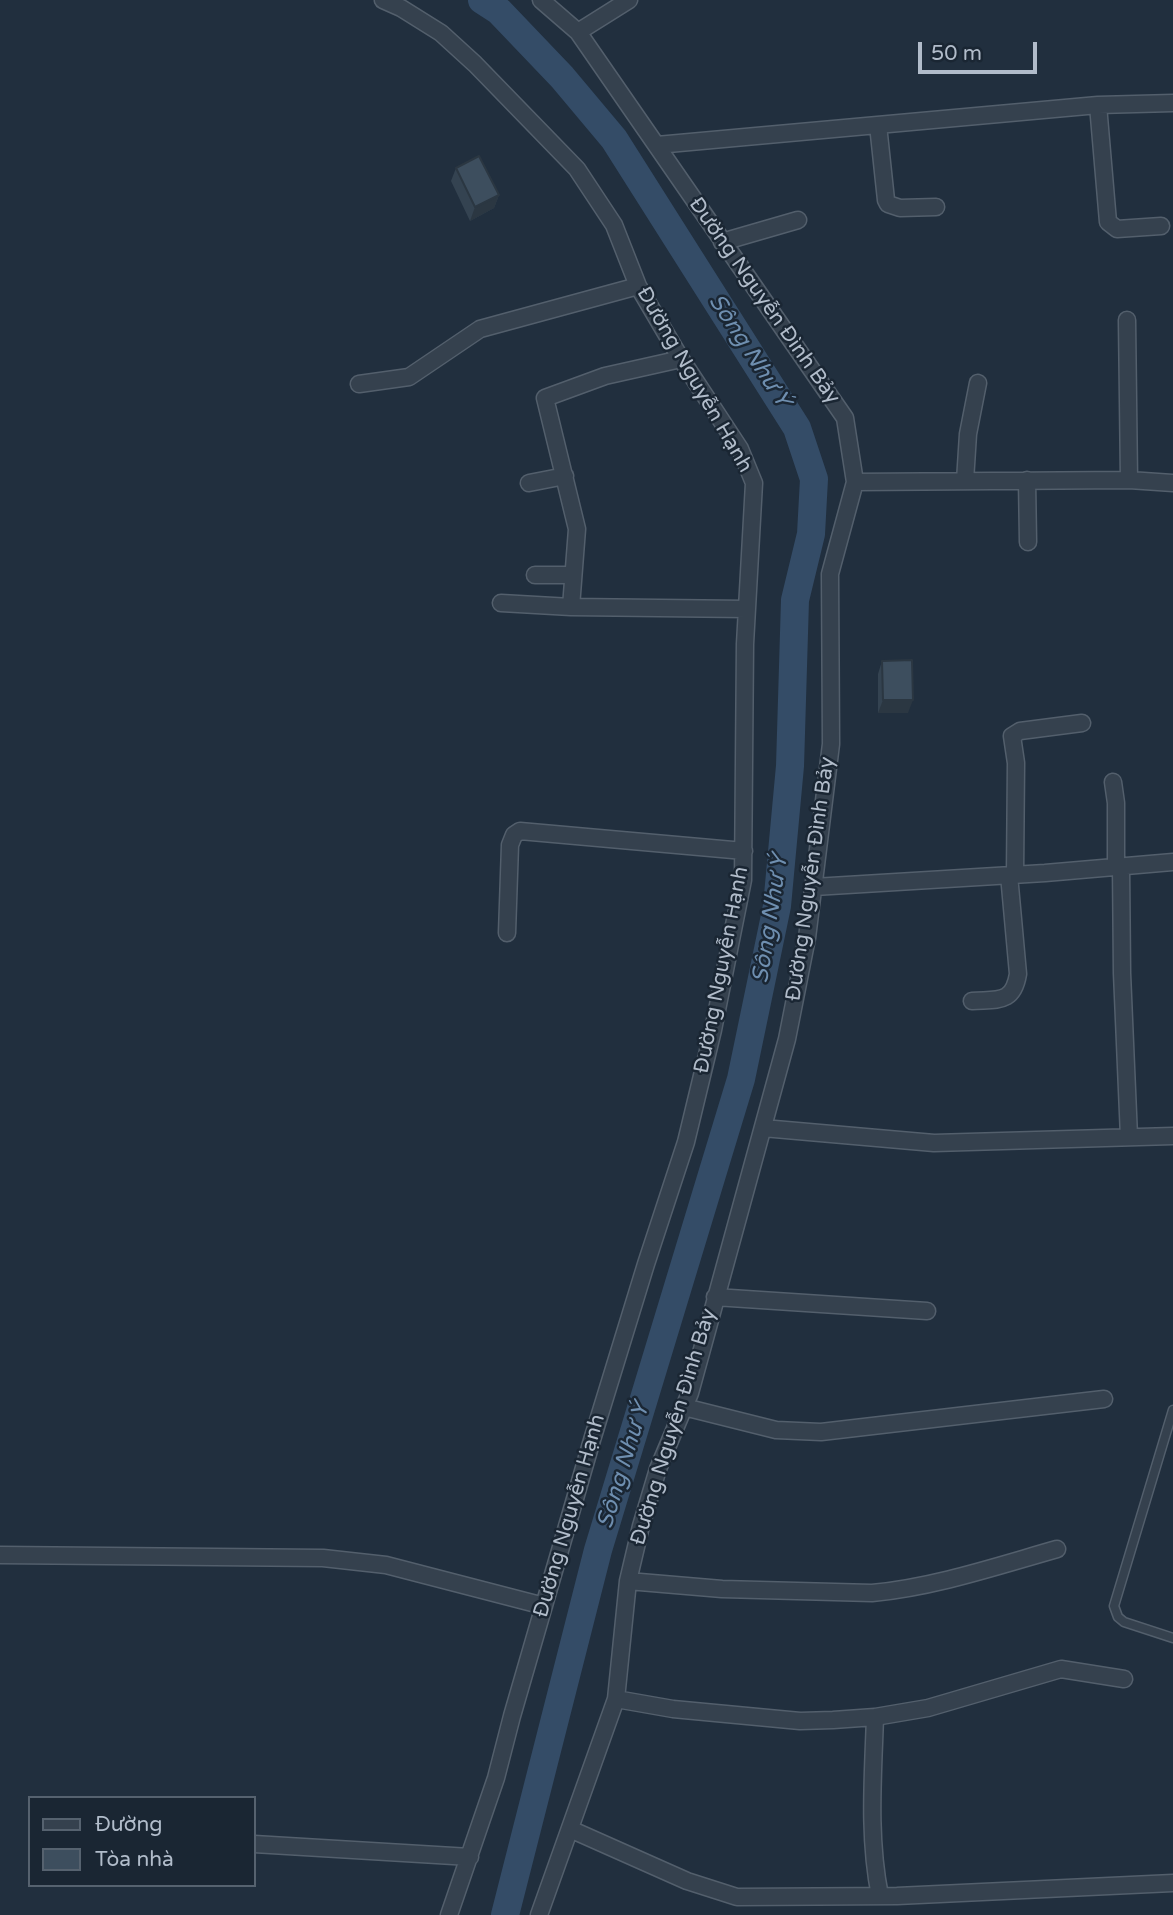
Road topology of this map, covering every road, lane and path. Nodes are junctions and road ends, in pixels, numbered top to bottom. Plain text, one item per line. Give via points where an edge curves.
1 (383, 0) edge
2 (541, 0) edge
3 (629, 0) edge
4 (578, 32) junction
5 (1173, 103) edge
6 (1098, 104) junction
7 (878, 125) junction
8 (657, 145) junction
9 (936, 207) dead end
10 (798, 220) dead end
11 (1161, 226) dead end
12 (722, 242) junction
13 (638, 286) junction
14 (1127, 320) dead end
15 (681, 359) junction
16 (978, 383) dead end
17 (359, 384) dead end
18 (565, 475) junction
19 (1027, 480) junction
20 (1129, 480) junction
21 (965, 481) junction
22 (855, 482) junction
23 (1173, 482) edge
24 (529, 483) dead end
25 (1028, 542) dead end
26 (535, 575) dead end
27 (573, 575) junction
28 (502, 603) dead end
29 (571, 607) junction
30 (747, 610) junction
31 (1082, 723) dead end
32 (1113, 782) dead end
33 (744, 851) junction
34 (1173, 862) edge
35 (1118, 867) junction
36 (1012, 875) junction
37 (814, 887) junction
38 (508, 933) dead end
39 (972, 1001) dead end
40 (763, 1128) junction
41 (1173, 1136) edge
42 (1129, 1137) junction
43 (715, 1297) junction
44 (927, 1311) dead end
45 (1104, 1399) dead end
46 (684, 1407) junction
47 (1173, 1410) edge
48 (1057, 1549) dead end
49 (0, 1555) edge
50 (628, 1581) junction
51 (544, 1606) junction
52 (1173, 1638) edge
53 (1124, 1679) dead end
54 (616, 1699) junction
55 (875, 1717) junction
56 (570, 1829) junction
57 (256, 1844) edge
58 (470, 1857) junction
59 (1173, 1883) edge
60 (880, 1896) junction
61 (449, 1915) edge
62 (539, 1915) edge

1 - 13 street, Đường Nguyễn Hạnh via 441,33 578,169 614,225
2 - 4 street, Đường Nguyễn Đình Bảy
3 - 4 street
4 - 8 street, Đường Nguyễn Đình Bảy
5 - 6 street
6 - 7 street
6 - 11 street via 1108,222 1117,229
7 - 8 street
7 - 9 street via 888,204
8 - 12 street, Đường Nguyễn Đình Bảy
10 - 12 street
12 - 22 street, Đường Nguyễn Đình Bảy via 845,418
13 - 15 street, Đường Nguyễn Hạnh
13 - 17 street via 480,329 409,377
14 - 20 street
15 - 18 street via 605,376 545,398
15 - 30 street, Đường Nguyễn Hạnh via 740,450 754,483
16 - 21 street
18 - 24 street
18 - 27 street via 577,529
19 - 20 street
19 - 21 street
19 - 25 street
20 - 23 street
21 - 22 street
22 - 37 street, Đường Nguyễn Đình Bảy via 830,574 831,744
26 - 27 street
27 - 29 street
28 - 29 street
29 - 30 street
30 - 33 street, Đường Nguyễn Hạnh
31 - 36 street via 1012,736 1016,763
32 - 35 street
33 - 38 street via 520,831 510,845
33 - 51 street, Đường Nguyễn Hạnh via 743,880 686,1142
34 - 35 street
35 - 36 street
35 - 42 street
36 - 37 street
36 - 39 street via 1015,989 1002,999
37 - 40 street, Đường Nguyễn Đình Bảy via 788,1039
40 - 42 street via 934,1143
40 - 43 street, Đường Nguyễn Đình Bảy
41 - 42 street
43 - 44 street
43 - 46 street, Đường Nguyễn Đình Bảy
45 - 46 street via 821,1433 776,1430
46 - 50 street, Đường Nguyễn Đình Bảy via 658,1469
47 - 52 lane via 1114,1606 1124,1622
48 - 50 street via 889,1592 722,1589
49 - 51 street via 360,1561
50 - 54 street, Đường Nguyễn Đình Bảy
51 - 58 street, Đường Nguyễn Hạnh
53 - 55 street via 1061,1668 928,1708
54 - 55 street via 800,1721
54 - 56 street, Đường Nguyễn Đình Bảy
55 - 60 street via 872,1829
56 - 60 street via 687,1881 737,1897
56 - 62 street, Đường Nguyễn Đình Bảy
57 - 58 street
58 - 61 street, Đường Nguyễn Hạnh
59 - 60 street

